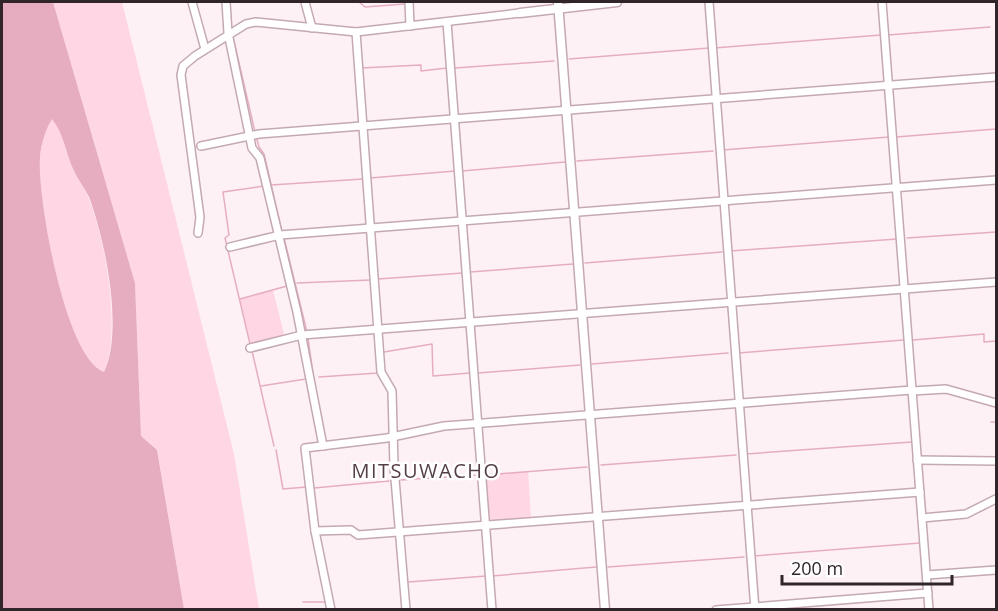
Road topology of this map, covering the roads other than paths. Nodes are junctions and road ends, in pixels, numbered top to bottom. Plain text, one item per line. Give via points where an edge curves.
1 (192, 2) edge
2 (226, 2) edge
3 (305, 2) edge
4 (409, 2) edge
5 (618, 2) edge
6 (708, 2) edge
7 (882, 2) edge
8 (558, 5) edge
9 (520, 13) joint
10 (447, 21) junction
11 (410, 26) junction
12 (312, 28) junction
13 (356, 32) junction
14 (228, 33) junction
15 (205, 49) junction
16 (996, 77) edge
17 (889, 86) junction
18 (715, 100) junction
19 (567, 111) junction
20 (455, 120) junction
21 (363, 126) junction
22 (253, 135) junction
23 (201, 146) dead end
24 (996, 180) edge
25 (897, 188) junction
26 (721, 201) junction
27 (574, 212) junction
28 (463, 221) junction
29 (370, 229) junction
30 (198, 233) dead end
31 (278, 236) junction
32 (230, 247) dead end
33 (996, 282) edge
34 (904, 289) junction
35 (731, 302) junction
36 (582, 314) junction
37 (470, 322) junction
38 (378, 329) junction
39 (302, 335) junction
40 (250, 348) dead end
41 (912, 391) junction
42 (996, 403) edge
43 (739, 404) junction
44 (590, 415) junction
45 (478, 423) junction
46 (393, 435) junction
47 (323, 446) junction
48 (917, 460) junction
49 (996, 461) edge
50 (920, 492) junction
51 (996, 499) edge
52 (744, 506) junction
53 (598, 517) junction
54 (922, 518) junction
55 (486, 526) junction
56 (315, 531) junction
57 (400, 532) junction
58 (996, 570) edge
59 (927, 575) junction
60 (928, 593) junction
61 (753, 608) edge
62 (332, 609) edge
63 (406, 609) edge
64 (492, 609) edge
65 (605, 609) edge
66 (717, 609) edge
67 (929, 609) edge

1 - 15 street
2 - 14 street
3 - 12 street
4 - 11 street
5 - 8 street
6 - 18 street
7 - 17 street
8 - 9 street
8 - 19 street
9 - 10 street
10 - 11 street
10 - 20 street
11 - 13 street
12 - 13 street
12 - 14 street via 256,22
13 - 21 street
14 - 15 street
14 - 22 street
15 - 30 street via 183,66 181,75 200,217
16 - 17 street
17 - 18 street
17 - 25 street
18 - 19 street
18 - 26 street
19 - 20 street
19 - 27 street
20 - 21 street
20 - 28 street
21 - 22 street
21 - 29 street
22 - 23 street
22 - 31 street via 252,148 260,158
24 - 25 street
25 - 26 street
25 - 34 street
26 - 27 street
26 - 35 street
27 - 28 street
27 - 36 street
28 - 29 street
28 - 37 street
29 - 31 street
29 - 38 street
31 - 32 street
31 - 39 street
33 - 34 street
34 - 35 street
34 - 41 street
35 - 36 street
35 - 43 street
36 - 37 street
36 - 44 street
37 - 38 street
37 - 45 street
38 - 39 street
38 - 46 street via 381,372 392,391
39 - 40 street
39 - 47 street
41 - 42 street via 946,388
41 - 43 street
41 - 48 street
43 - 44 street
43 - 52 street
44 - 45 street
44 - 53 street
45 - 46 street
45 - 55 street
46 - 47 street
46 - 57 street
47 - 56 street via 305,448
48 - 49 street
48 - 50 street
50 - 52 street
50 - 54 street
51 - 54 street via 966,514
52 - 53 street
52 - 61 street
53 - 55 street
53 - 65 street
54 - 59 street
55 - 57 street
55 - 64 street
56 - 57 street via 351,530 358,535
56 - 62 street
57 - 63 street
58 - 59 street
59 - 60 street
60 - 61 street
60 - 67 street
61 - 66 street

